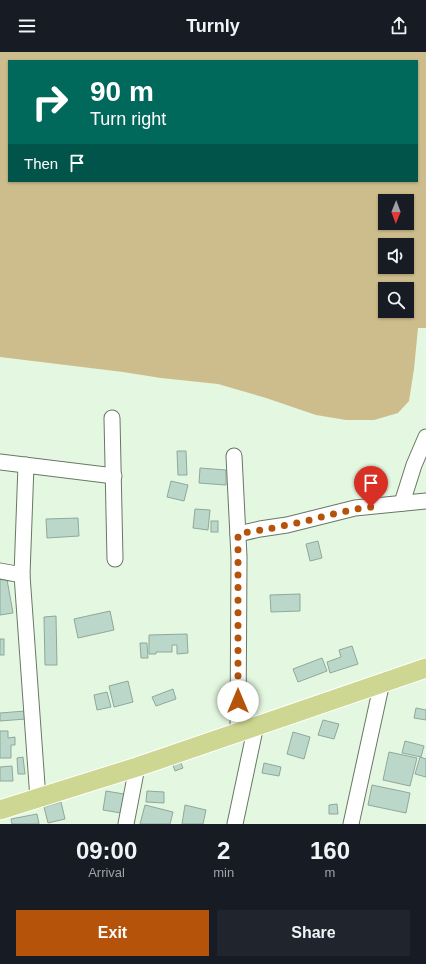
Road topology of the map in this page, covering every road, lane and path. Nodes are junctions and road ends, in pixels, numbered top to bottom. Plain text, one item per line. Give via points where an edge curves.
1 (112, 418) dead end
2 (426, 438) edge
3 (234, 456) dead end
4 (0, 462) edge
5 (26, 465) junction
6 (114, 476) junction
7 (426, 501) edge
8 (402, 503) junction
9 (238, 534) junction
10 (115, 559) dead end
11 (0, 571) edge
12 (22, 575) junction
13 (426, 668) edge
14 (382, 682) junction
15 (256, 725) junction
16 (238, 732) junction
17 (137, 767) junction
18 (38, 799) junction
19 (0, 810) edge
20 (126, 824) edge
21 (235, 824) edge
22 (351, 824) edge

1 - 6 street
2 - 8 street
3 - 9 street
4 - 5 street
5 - 6 street
5 - 12 street
6 - 10 street
7 - 8 street
8 - 9 street via 355,508
9 - 16 street
11 - 12 street
12 - 18 street
13 - 14 main road
14 - 15 main road via 318,706
14 - 22 street
15 - 16 main road
15 - 21 street
16 - 17 main road
17 - 18 main road
17 - 20 street
18 - 19 main road

